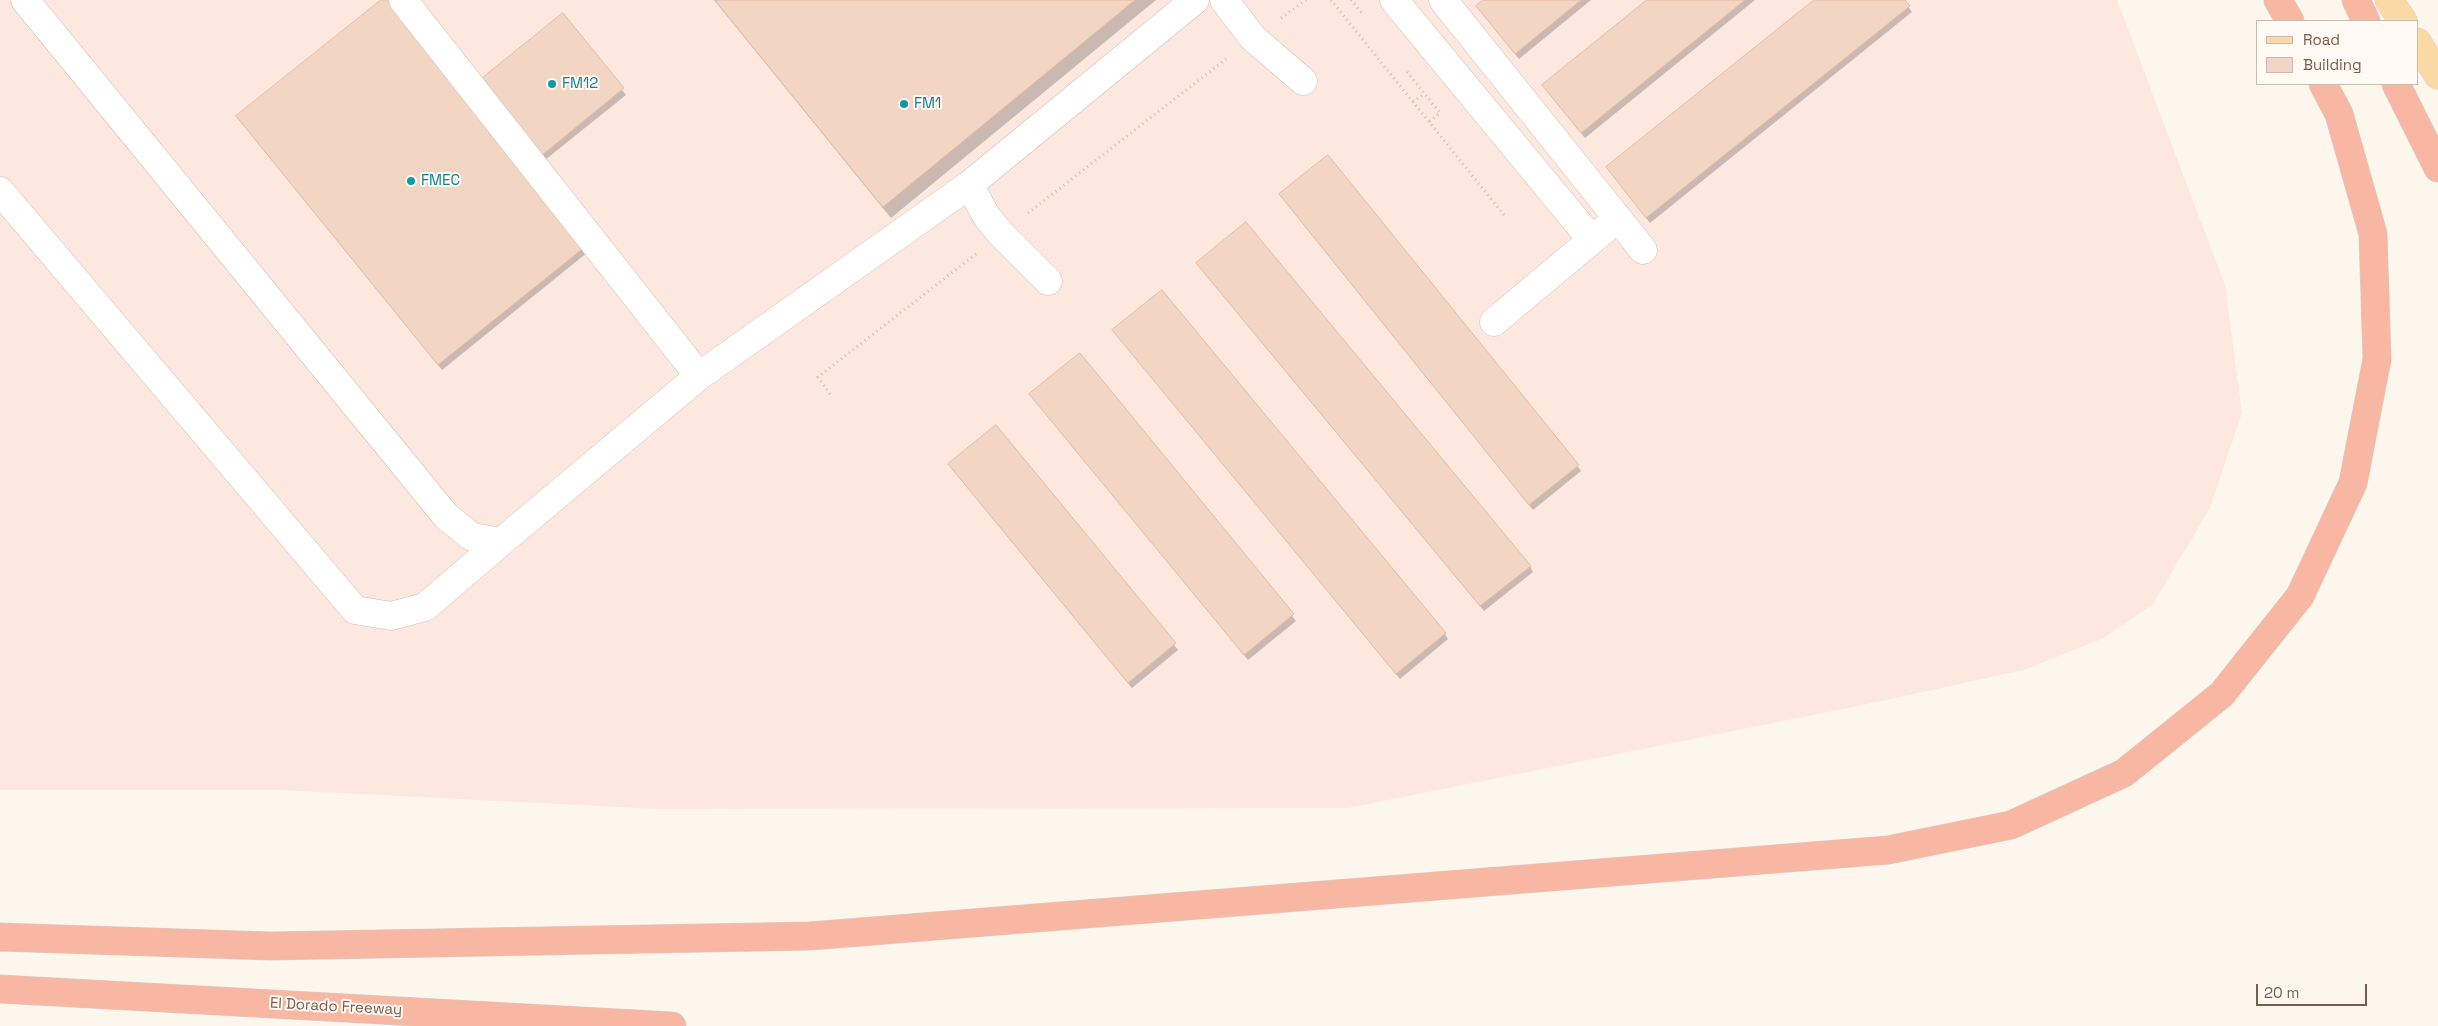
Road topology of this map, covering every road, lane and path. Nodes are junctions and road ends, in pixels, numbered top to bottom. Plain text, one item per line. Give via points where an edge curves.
1 (25, 0) edge
2 (403, 0) edge
3 (1195, 0) edge
4 (1224, 0) edge
5 (1331, 0) edge
6 (1394, 0) edge
7 (1443, 0) edge
8 (2278, 0) edge
9 (2356, 0) edge
10 (2389, 0) edge
11 (1304, 1) edge
12 (2289, 20) edge
13 (2366, 20) edge
14 (2402, 20) edge
15 (1253, 38) junction
16 (2418, 44) edge
17 (2438, 75) edge
18 (1303, 81) dead end
19 (2324, 85) edge
20 (2396, 85) edge
21 (1424, 94) dead end
22 (1413, 102) junction
23 (1440, 113) dead end
24 (1429, 122) junction
25 (2438, 168) edge
26 (968, 185) junction
27 (0, 192) edge
28 (1504, 215) dead end
29 (1618, 218) junction
30 (1001, 234) junction
31 (1592, 240) junction
32 (1643, 250) dead end
33 (1048, 281) dead end
34 (1494, 322) dead end
35 (698, 376) junction
36 (830, 394) dead end
37 (500, 542) junction
38 (0, 937) edge
39 (0, 989) edge
40 (672, 1026) edge

1 - 37 lane via 446,516 472,537
2 - 35 lane
3 - 26 lane
4 - 15 lane
5 - 22 path
6 - 31 lane
7 - 29 lane
8 - 12 highway
9 - 13 highway
10 - 14 main road
11 - 15 path
15 - 18 lane
15 - 30 path
16 - 17 main road
19 - 38 highway via 2339,114 2373,234 2377,359 2353,482 2300,596 2222,694 2124,773 2011,825 1888,850 810,936 270,946
20 - 25 highway
21 - 22 path
22 - 24 path
23 - 24 path
24 - 28 path
26 - 30 lane
26 - 35 lane
27 - 37 lane via 355,610 391,616 425,607
29 - 31 lane
29 - 32 lane
30 - 33 lane
30 - 36 path via 818,377
31 - 34 lane
35 - 37 lane
39 - 40 highway, El Dorado Freeway

